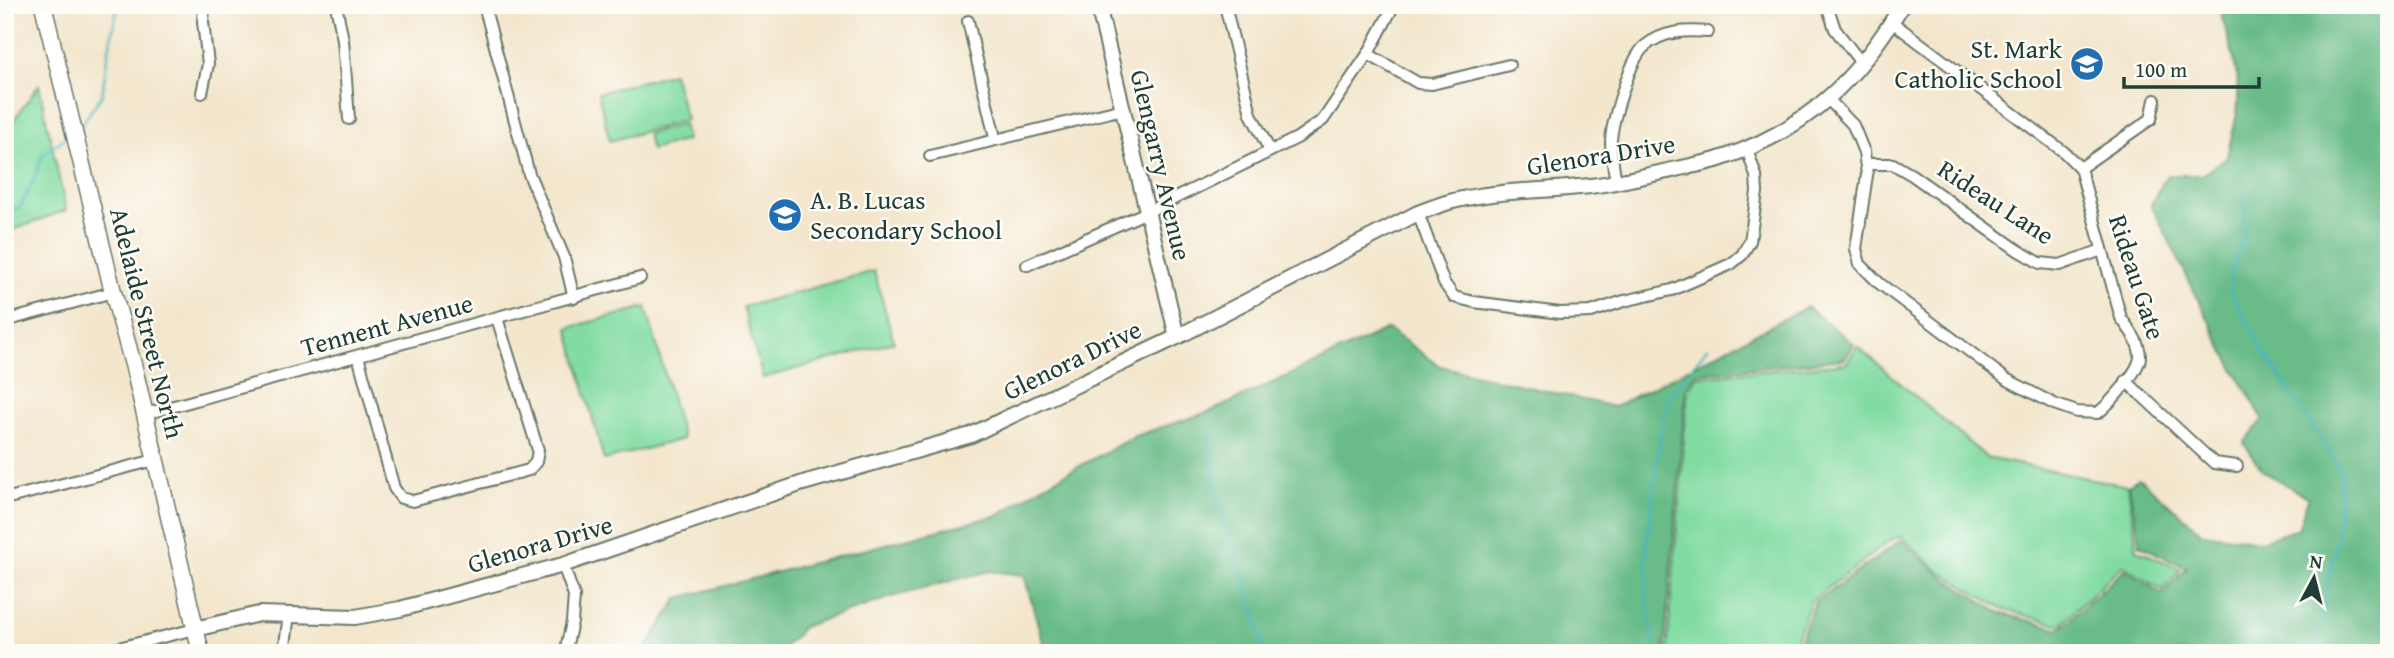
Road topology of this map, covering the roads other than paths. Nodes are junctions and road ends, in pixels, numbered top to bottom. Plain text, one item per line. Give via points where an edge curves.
1 (43, 5) edge
2 (204, 5) edge
3 (337, 5) edge
4 (484, 5) edge
5 (1098, 5) edge
6 (1225, 5) edge
7 (1394, 5) edge
8 (1827, 5) edge
9 (1902, 5) edge
10 (968, 20) dead end
11 (1892, 22) junction
12 (1708, 32) dead end
13 (1368, 54) junction
14 (1862, 64) junction
15 (1509, 65) dead end
16 (202, 93) dead end
17 (1828, 99) junction
18 (2155, 100) dead end
19 (1123, 109) junction
20 (349, 119) dead end
21 (995, 138) junction
22 (1747, 149) junction
23 (1270, 151) junction
24 (930, 156) dead end
25 (1866, 164) junction
26 (2080, 168) junction
27 (1616, 182) junction
28 (1147, 212) junction
29 (1418, 213) junction
30 (2102, 250) junction
31 (1027, 265) dead end
32 (640, 278) dead end
33 (113, 292) junction
34 (574, 298) junction
35 (497, 318) junction
36 (5, 321) edge
37 (1177, 337) junction
38 (358, 356) junction
39 (2126, 381) junction
40 (145, 414) junction
41 (155, 460) junction
42 (2237, 466) dead end
43 (5, 499) edge
44 (563, 565) junction
45 (289, 614) junction
46 (195, 629) junction
47 (98, 653) edge
48 (201, 653) edge
49 (284, 653) edge
50 (565, 653) edge

1 - 33 main road, Adelaide Street North
2 - 16 street via 208,64
3 - 20 street
4 - 34 street via 529,174 564,257
5 - 19 street, Glengarry Avenue
6 - 23 street via 1251,114
7 - 13 street
8 - 14 street via 1835,29
9 - 11 street, Glenora Drive
10 - 21 street
11 - 14 street, Glenora Drive
11 - 26 street
12 - 27 street via 1669,34 1645,46 1631,64 1611,142
13 - 15 street via 1418,83
13 - 23 street via 1323,120
14 - 17 street, Glenora Drive
17 - 22 street, Glenora Drive via 1810,115
17 - 25 street, Rideau Gate via 1853,125
18 - 26 street via 2151,119
19 - 21 street
19 - 28 street, Glengarry Avenue
21 - 24 street
22 - 27 street, Glenora Drive
22 - 29 street via 1757,192 1749,241 1742,255 1672,290 1591,312 1560,313 1454,298
23 - 28 street
25 - 30 street, Rideau Lane via 1893,164 2040,263 2060,265
25 - 39 street, Rideau Gate via 1856,249 1860,264 1879,283 2006,379 2054,404 2098,413
26 - 30 street, Rideau Gate
27 - 29 street, Glenora Drive via 1487,195
28 - 31 street
28 - 37 street, Glengarry Avenue
29 - 37 street, Glenora Drive
30 - 39 street, Rideau Gate via 2121,318 2134,336 2140,358
32 - 34 street, Tennent Avenue
33 - 36 street
33 - 40 main road, Adelaide Street North
34 - 35 street, Tennent Avenue
35 - 38 street, Tennent Avenue
35 - 38 street via 538,450 529,470 413,501 401,498 394,488
37 - 44 street, Glenora Drive via 971,435 803,483
38 - 40 street, Tennent Avenue
39 - 42 street via 2214,463
40 - 41 main road, Adelaide Street North
41 - 43 street
41 - 46 main road, Adelaide Street North
44 - 45 street, Glenora Drive via 400,609 355,617
44 - 50 street via 574,596
45 - 46 street, Glenora Drive via 240,617
45 - 49 street
46 - 47 street
46 - 48 main road, Adelaide Street North

